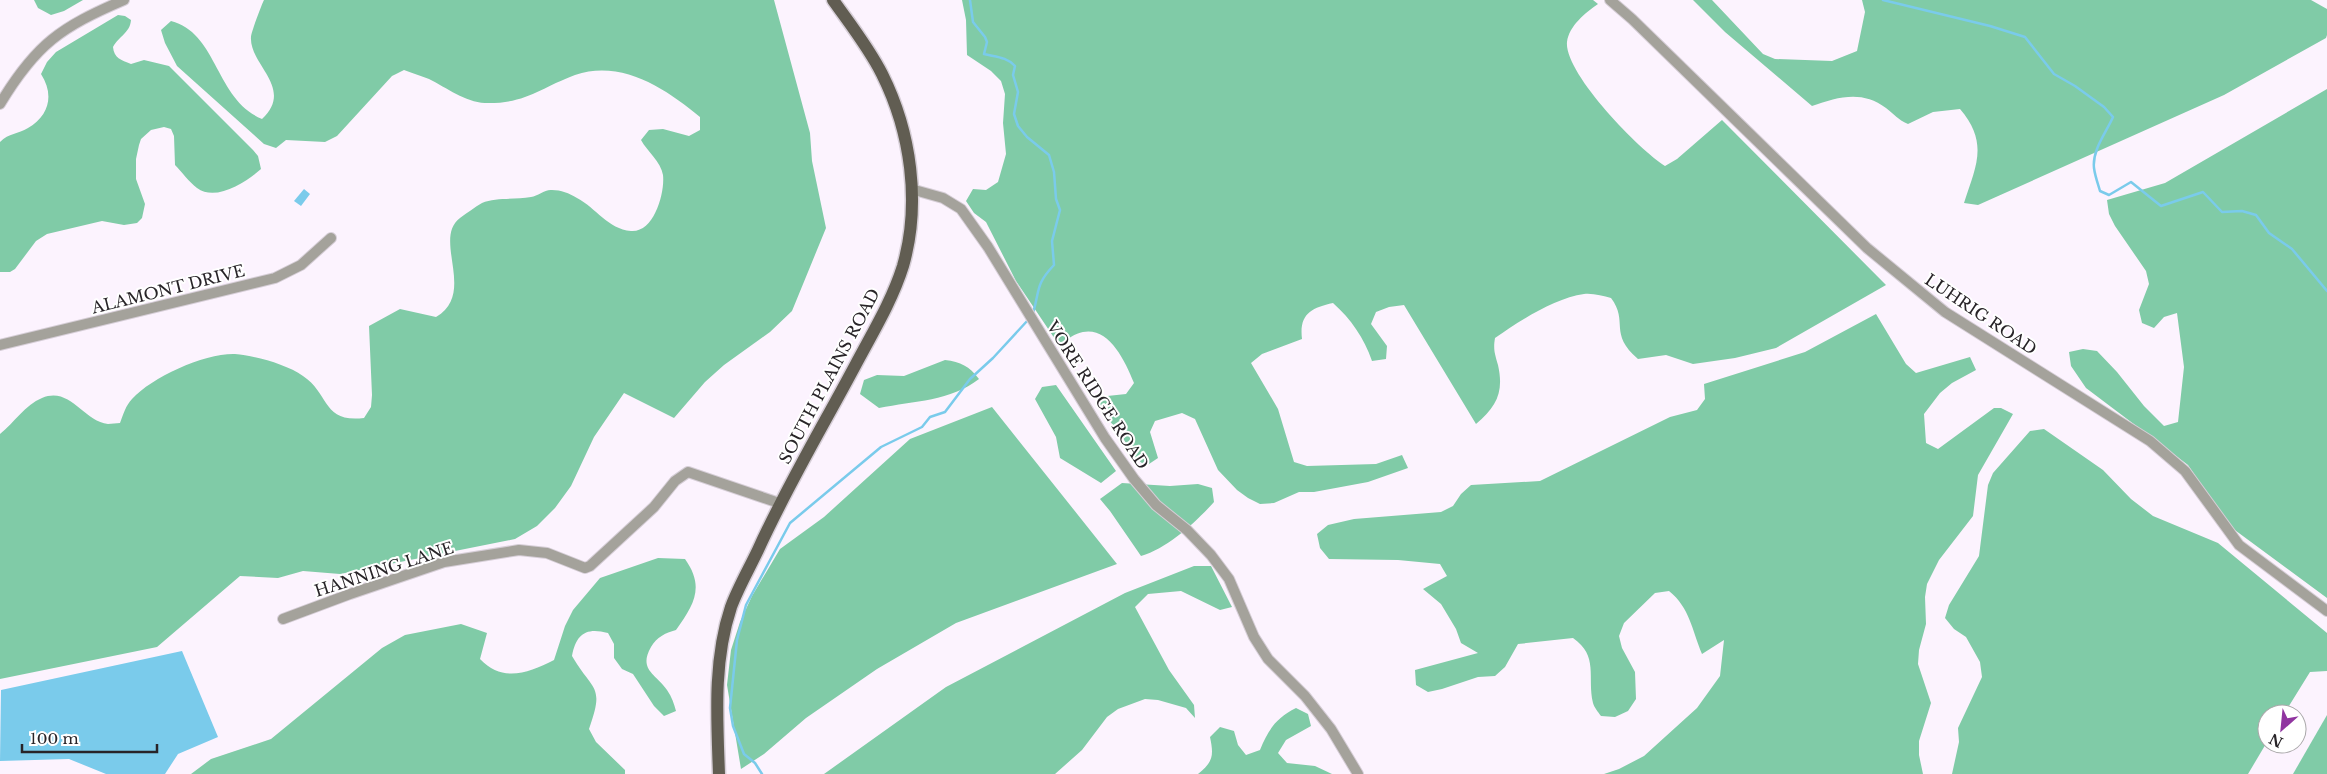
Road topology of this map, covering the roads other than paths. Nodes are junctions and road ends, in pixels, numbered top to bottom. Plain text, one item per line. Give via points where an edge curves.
1 (124, 0) edge
2 (833, 0) edge
3 (1610, 0) edge
4 (0, 104) edge
5 (911, 189) junction
6 (331, 238) dead end
7 (0, 345) edge
8 (779, 503) junction
9 (2327, 611) edge
10 (283, 619) dead end
11 (719, 774) edge
12 (1358, 774) edge

1 - 4 street via 81,19 54,36 23,68
2 - 5 main road, SOUTH PLAINS ROAD via 882,74 897,110 908,149
3 - 9 street, LUHRIG ROAD via 1867,248 1945,312 2150,441 2185,471 2239,545
5 - 8 main road, SOUTH PLAINS ROAD via 910,230 903,266 887,306
5 - 12 street, VORE RIDGE ROAD via 943,198 961,209 988,246 1105,438 1156,505 1212,555 1229,579 1254,637 1268,659 1310,703
6 - 7 street, ALAMONT DRIVE via 301,265 275,278
8 - 10 street, HANNING LANE via 688,472 585,568 547,553 519,550 444,562
8 - 11 main road, SOUTH PLAINS ROAD via 732,606 721,643

